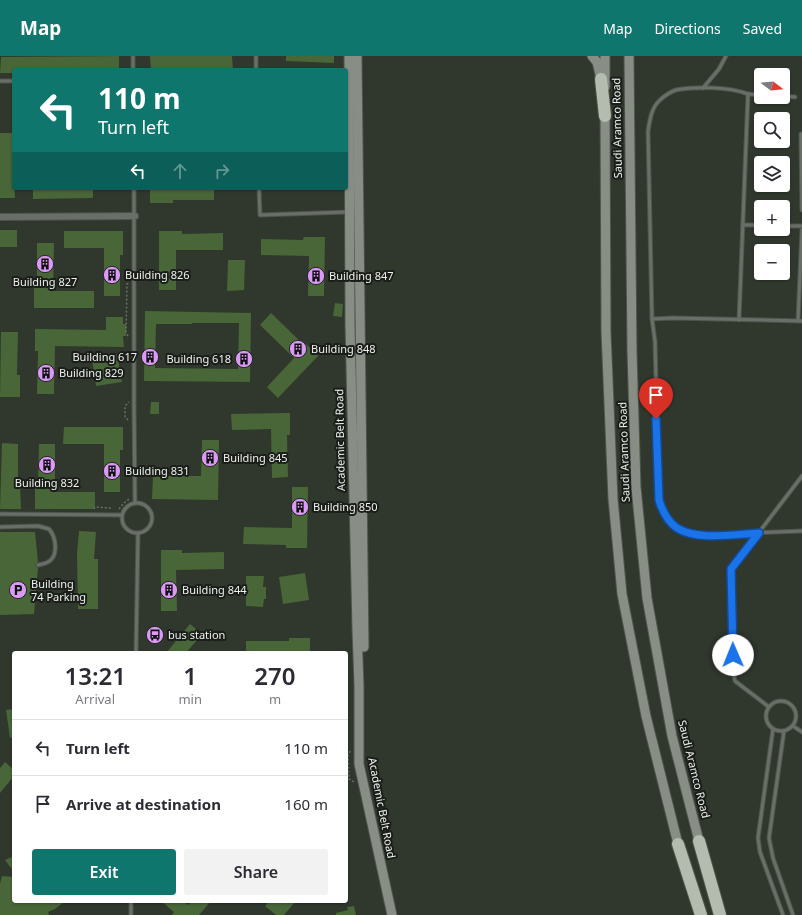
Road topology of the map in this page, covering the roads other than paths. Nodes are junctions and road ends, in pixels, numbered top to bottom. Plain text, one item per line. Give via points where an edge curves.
1 (133, 56) edge
2 (256, 56) edge
3 (349, 56) edge
4 (356, 56) edge
5 (592, 56) edge
6 (605, 56) edge
7 (629, 56) edge
8 (726, 56) edge
9 (133, 68) edge
10 (256, 68) edge
11 (601, 79) joint
12 (0, 81) edge
13 (12, 81) edge
14 (703, 88) junction
15 (748, 94) junction
16 (754, 94) edge
17 (790, 97) edge
18 (795, 97) dead end
19 (605, 116) junction
20 (801, 134) dead end
21 (134, 190) edge
22 (259, 190) edge
23 (802, 196) edge
24 (802, 210) edge
25 (348, 212) junction
26 (135, 216) junction
27 (0, 217) edge
28 (743, 225) junction
29 (754, 225) edge
30 (790, 226) edge
31 (802, 226) edge
32 (802, 230) edge
33 (652, 319) junction
34 (739, 320) junction
35 (798, 321) junction
36 (802, 321) edge
37 (802, 476) edge
38 (135, 503) junction
39 (0, 514) edge
40 (122, 515) junction
41 (0, 527) edge
42 (802, 530) edge
43 (138, 533) junction
44 (759, 533) junction
45 (38, 565) dead end
46 (136, 651) edge
47 (769, 707) junction
48 (793, 726) junction
49 (773, 729) junction
50 (784, 731) junction
51 (802, 732) edge
52 (699, 841) joint
53 (678, 844) junction
54 (131, 903) edge
55 (719, 912) edge
56 (131, 915) edge
57 (392, 915) edge
58 (398, 915) edge
59 (695, 915) edge
60 (701, 915) edge
61 (783, 915) edge
62 (793, 915) edge

1 - 9 lane
2 - 10 lane
3 - 25 street, Academic Belt Road
4 - 58 street, Academic Belt Road via 364,749 366,774
5 - 11 street via 597,62
6 - 19 street, Saudi Aramco Road
7 - 52 street, Saudi Aramco Road via 636,487 647,598 672,736
8 - 14 lane
11 - 19 highway
12 - 13 lane
14 - 15 lane via 738,90
14 - 33 lane via 675,90 660,100 650,115 648,131
15 - 16 lane
15 - 28 lane
17 - 18 lane
19 - 53 street, Saudi Aramco Road via 606,332 613,499 622,594 646,716
20 - 23 lane
21 - 26 lane
22 - 25 lane via 260,215
23 - 24 lane
25 - 57 street, Academic Belt Road via 359,764
26 - 27 street
26 - 38 lane
28 - 29 lane
28 - 34 lane
30 - 31 lane
32 - 35 lane
33 - 34 lane
33 - 44 lane via 655,341 659,500 663,512 677,528 690,533
34 - 35 lane
35 - 36 lane
37 - 44 lane
38 - 40 lane via 127,507
38 - 43 lane via 144,505 152,516 150,526
39 - 40 lane
40 - 43 lane via 126,528
41 - 45 lane via 38,526 49,529 55,538 54,553 48,562
42 - 44 lane
43 - 46 lane
44 - 47 lane via 731,569 733,670 735,681
47 - 48 lane via 782,701 792,705 797,714
47 - 49 lane via 766,718
48 - 50 lane
48 - 51 lane
49 - 50 lane
49 - 61 lane via 758,838 760,852
50 - 62 lane via 769,838 773,858
52 - 55 highway
53 - 59 highway
53 - 60 highway
54 - 56 lane

